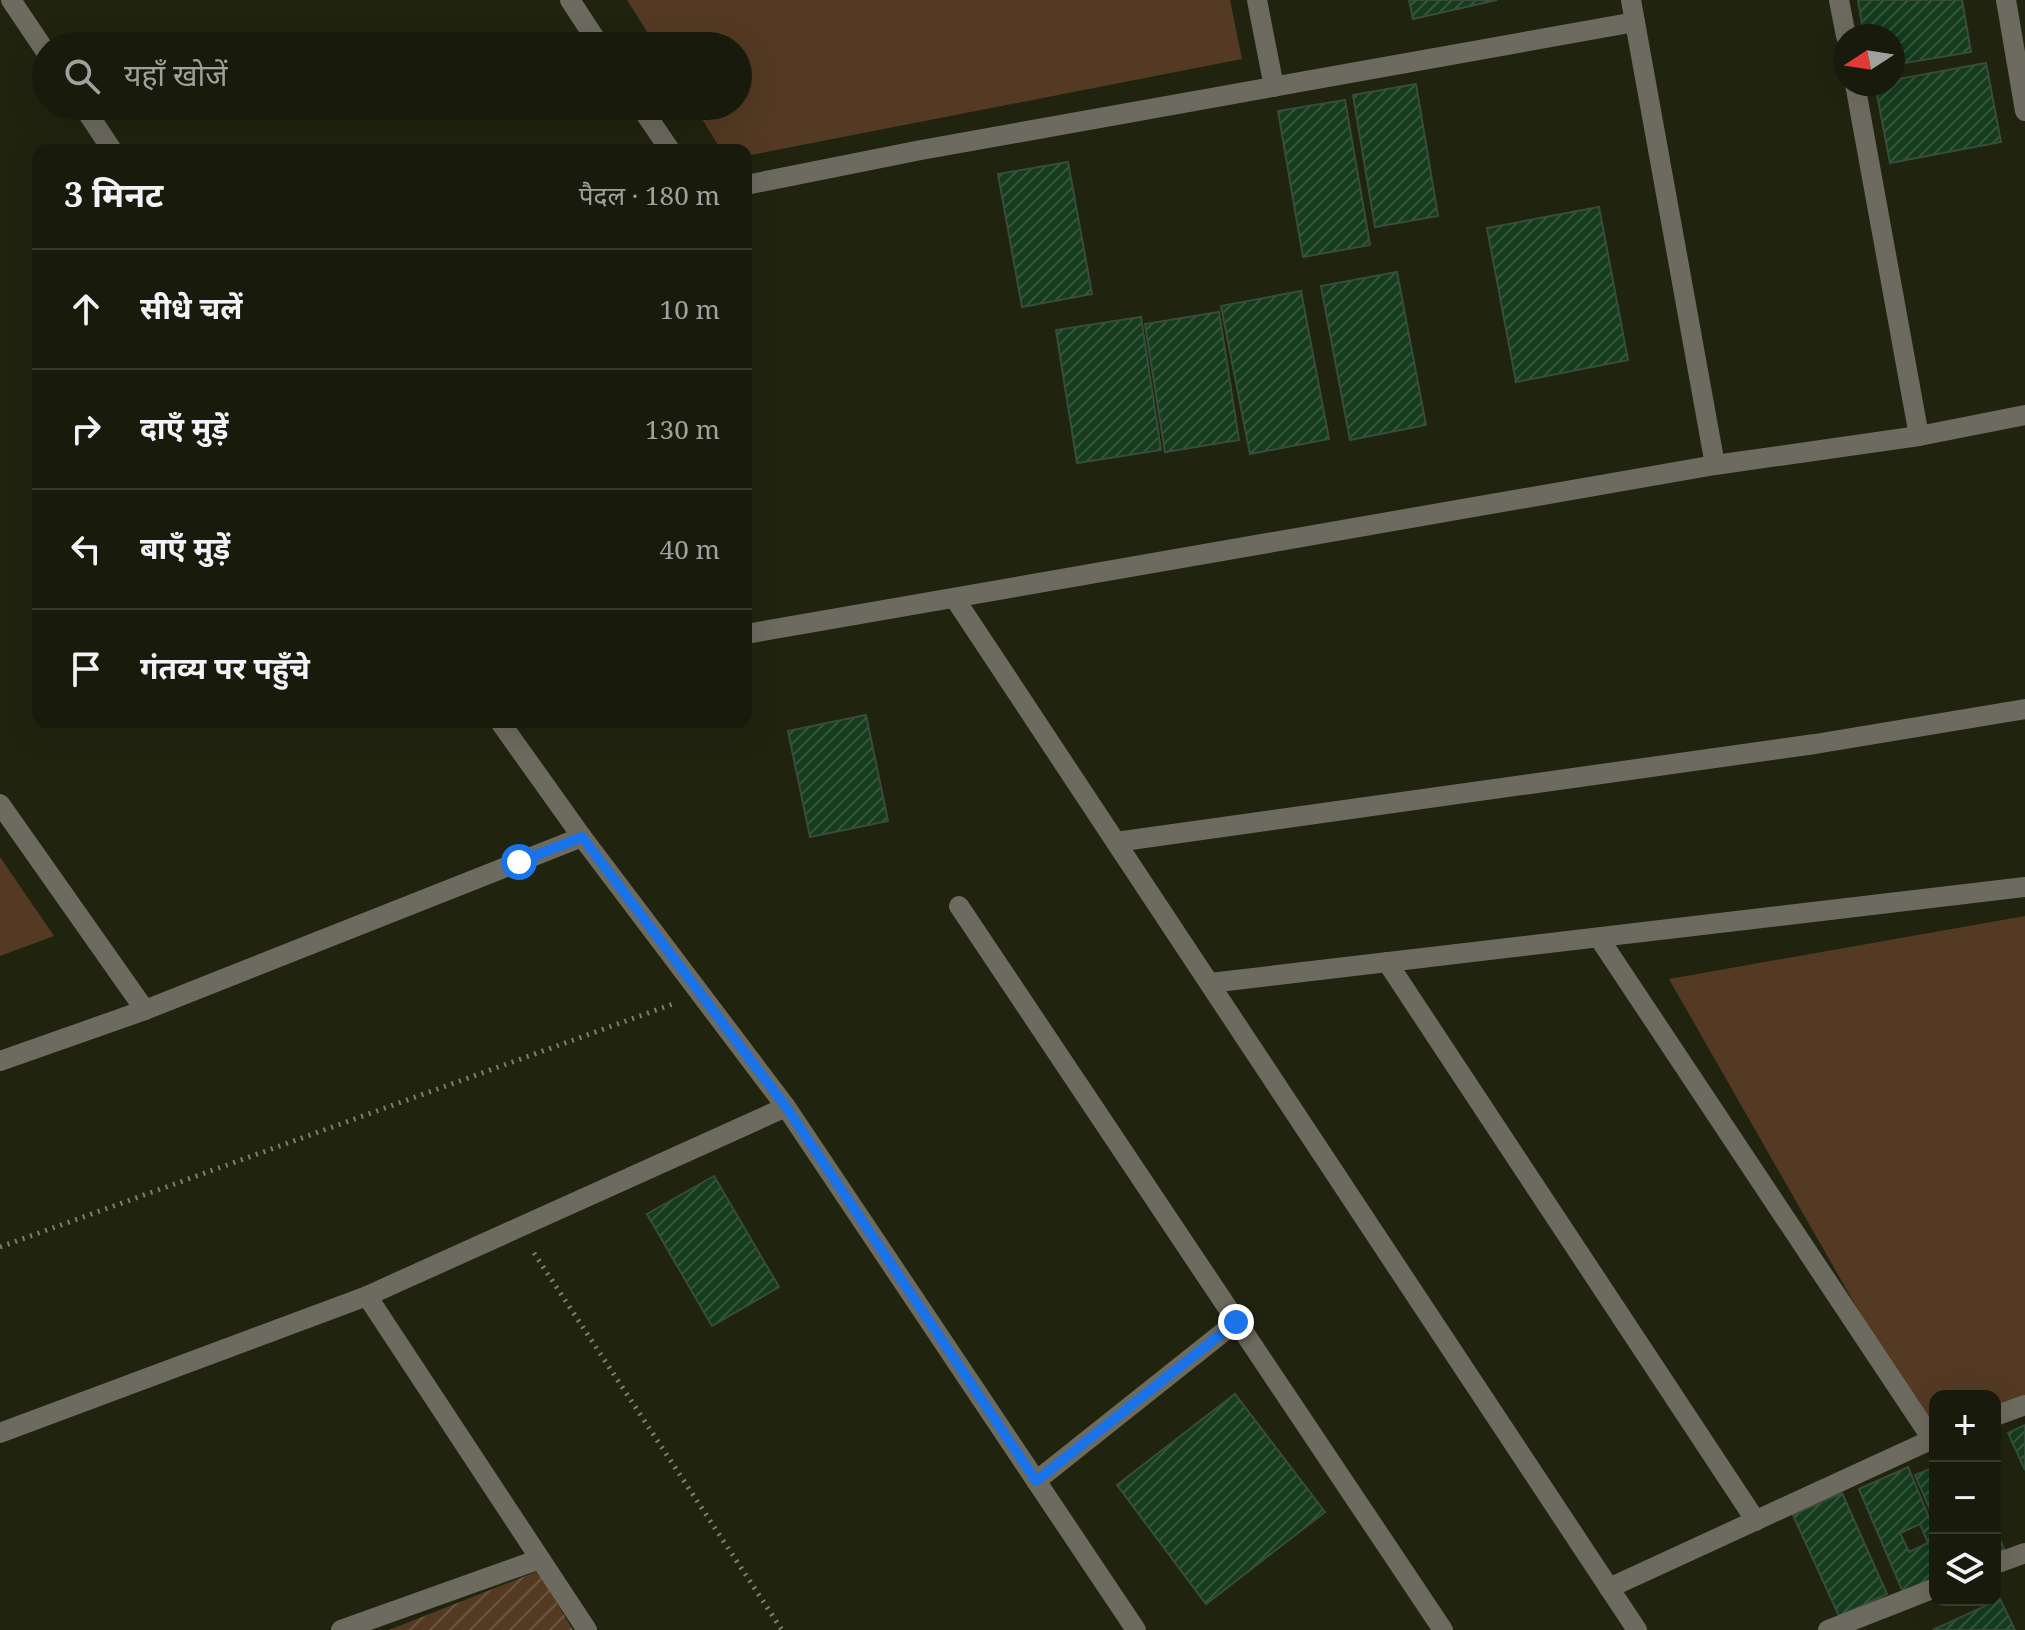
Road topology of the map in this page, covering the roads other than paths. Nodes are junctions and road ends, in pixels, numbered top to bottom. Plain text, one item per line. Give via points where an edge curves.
1 (11, 0) edge
2 (570, 0) edge
3 (1257, 0) edge
4 (1631, 0) edge
5 (1839, 0) edge
6 (2006, 0) edge
7 (1635, 22) junction
8 (1844, 24) edge
9 (33, 32) edge
10 (591, 32) edge
11 (1274, 87) junction
12 (1857, 96) edge
13 (2025, 111) edge
14 (92, 120) edge
15 (650, 120) edge
16 (108, 144) edge
17 (666, 144) edge
18 (752, 184) edge
19 (2025, 415) edge
20 (1919, 436) junction
21 (1715, 465) junction
22 (955, 599) junction
23 (752, 633) edge
24 (2025, 709) edge
25 (504, 728) edge
26 (0, 804) edge
27 (582, 837) junction
28 (1116, 842) junction
29 (2025, 887) edge
30 (959, 906) dead end
31 (1599, 938) junction
32 (1387, 962) junction
33 (1210, 983) junction
34 (145, 1010) junction
35 (0, 1061) edge
36 (786, 1107) junction
37 (367, 1296) junction
38 (1236, 1322) junction
39 (2025, 1405) edge
40 (2001, 1414) edge
41 (0, 1433) edge
42 (1929, 1433) edge
43 (1929, 1441) edge
44 (1036, 1481) junction
45 (1756, 1521) junction
46 (2025, 1553) edge
47 (540, 1559) junction
48 (2001, 1562) edge
49 (1609, 1588) junction
50 (1929, 1590) edge
51 (341, 1630) edge
52 (587, 1630) edge
53 (1136, 1630) edge
54 (1443, 1630) edge
55 (1637, 1630) edge
56 (1828, 1630) edge

1 - 9 street
2 - 10 street
3 - 11 street
4 - 7 street
5 - 8 street
6 - 13 street
7 - 11 street
7 - 21 street
11 - 18 street
12 - 20 street
14 - 16 street
15 - 17 street
19 - 20 street
20 - 21 street
21 - 22 street
22 - 23 street
22 - 28 street
24 - 28 street via 1815,744
25 - 27 street
26 - 34 street
27 - 34 street
27 - 36 street
28 - 33 street
29 - 31 street
30 - 38 street
31 - 32 street
31 - 42 street
32 - 33 street
32 - 45 street
33 - 49 street
34 - 35 street
36 - 37 street
36 - 44 street
37 - 41 street
37 - 47 street
38 - 44 street
38 - 54 street
39 - 40 street
43 - 45 street
44 - 53 street
45 - 49 street
46 - 48 street
47 - 51 street
47 - 52 street
49 - 55 street
50 - 56 street

